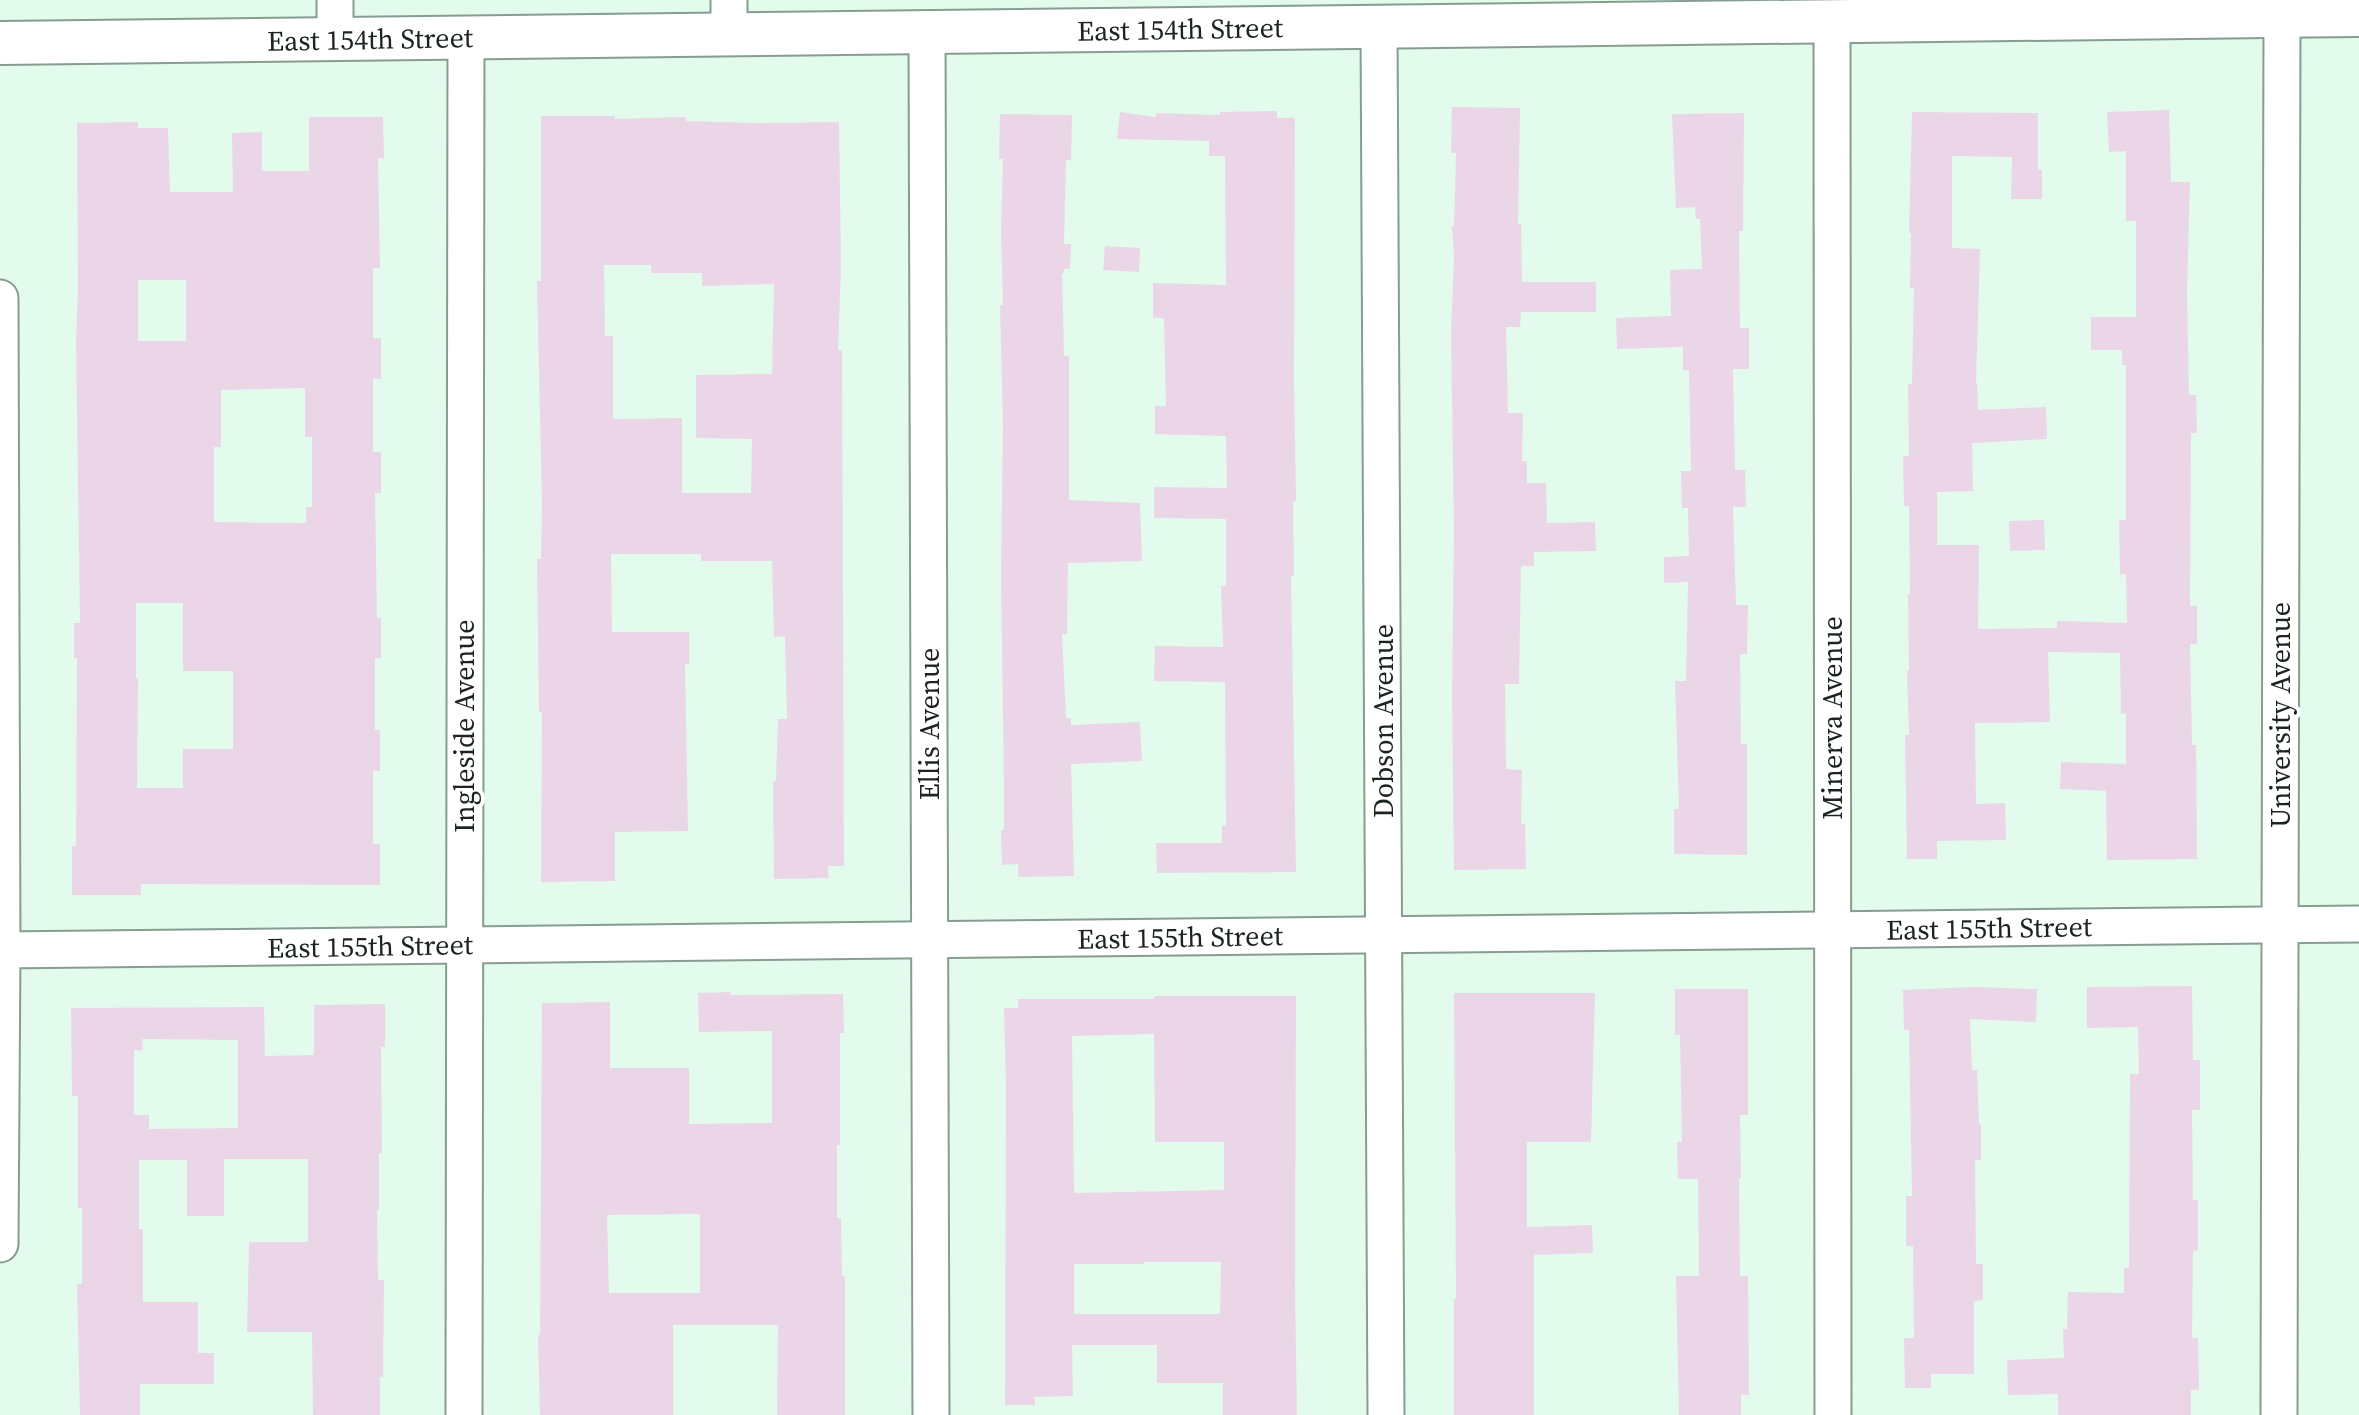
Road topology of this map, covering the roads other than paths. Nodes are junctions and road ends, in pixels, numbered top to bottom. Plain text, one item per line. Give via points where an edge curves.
1 (1502, 13) edge
2 (1109, 15) edge
3 (2359, 15) edge
4 (2282, 16) junction
5 (729, 17) edge
6 (335, 20) edge
7 (1832, 21) junction
8 (1379, 27) junction
9 (927, 32) junction
10 (466, 38) junction
11 (0, 43) edge
12 (0, 298) edge
13 (2359, 924) edge
14 (2280, 925) junction
15 (1832, 930) junction
16 (1384, 935) junction
17 (930, 940) junction
18 (463, 945) junction
19 (1, 950) edge
20 (0, 1244) edge
21 (464, 1415) edge
22 (931, 1415) edge
23 (1386, 1415) edge
24 (1832, 1415) edge
25 (2279, 1415) edge

1 - 7 street, East 154th Street
1 - 8 street, East 154th Street
2 - 8 street, East 154th Street
2 - 9 street, East 154th Street
3 - 4 street, East 154th Street
4 - 7 street, East 154th Street
4 - 14 street, University Avenue
5 - 9 street, East 154th Street
5 - 10 street, East 154th Street
6 - 10 street, East 154th Street
6 - 11 street, East 154th Street
7 - 15 street, Minerva Avenue
8 - 16 street, Dobson Avenue
9 - 17 street, Ellis Avenue
10 - 18 street, Ingleside Avenue
12 - 19 street
13 - 14 street, East 155th Street
14 - 15 street, East 155th Street
14 - 25 street, University Avenue
15 - 16 street, East 155th Street
15 - 24 street, Minerva Avenue
16 - 17 street, East 155th Street
16 - 23 street, Dobson Avenue
17 - 18 street, East 155th Street
17 - 22 street, Ellis Avenue
18 - 19 street, East 155th Street
18 - 21 street, Ingleside Avenue
19 - 20 street

